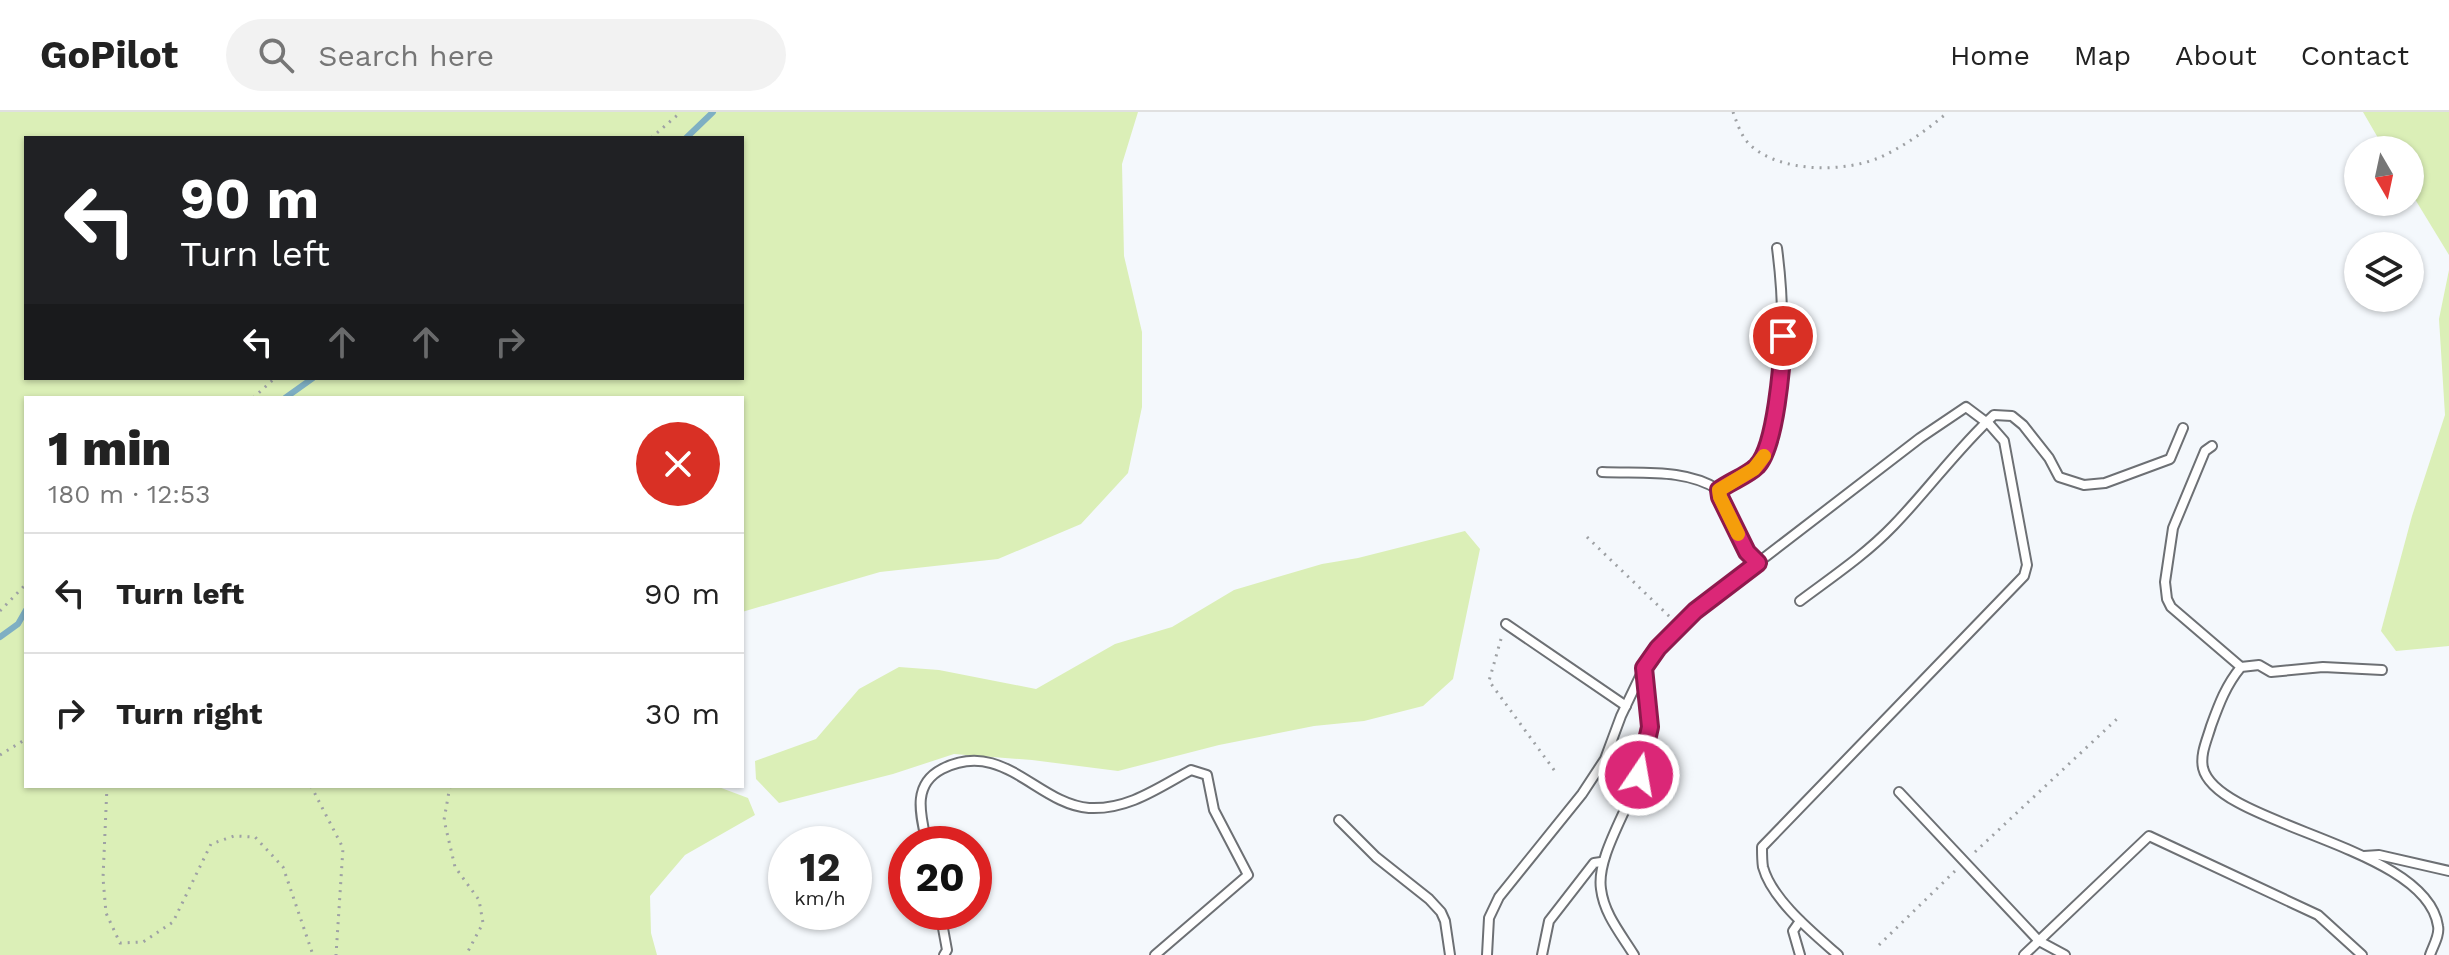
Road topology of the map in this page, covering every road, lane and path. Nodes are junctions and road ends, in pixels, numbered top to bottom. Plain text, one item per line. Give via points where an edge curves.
1 (681, 112) edge
2 (1733, 112) edge
3 (1948, 112) edge
4 (653, 136) edge
5 (1777, 248) dead end
6 (273, 380) edge
7 (255, 396) edge
8 (1986, 422) junction
9 (2183, 428) dead end
10 (2212, 446) dead end
11 (1602, 472) dead end
12 (1719, 490) junction
13 (1587, 537) dead end
14 (1758, 563) junction
15 (24, 586) edge
16 (1800, 601) dead end
17 (0, 611) edge
18 (1506, 624) joint
19 (1680, 626) junction
20 (2241, 667) junction
21 (1644, 668) junction
22 (2382, 670) dead end
23 (1626, 706) junction
24 (2118, 718) dead end
25 (24, 740) edge
26 (0, 755) edge
27 (1557, 774) dead end
28 (107, 788) edge
29 (312, 788) edge
30 (450, 788) edge
31 (1899, 792) dead end
32 (1339, 820) dead end
33 (925, 826) edge
34 (2364, 856) junction
35 (1601, 862) junction
36 (1964, 862) junction
37 (2449, 871) edge
38 (1800, 921) junction
39 (943, 930) edge
40 (2039, 941) junction
41 (1879, 945) dead end
42 (313, 955) edge
43 (336, 955) edge
44 (466, 955) edge
45 (944, 955) edge
46 (1155, 955) edge
47 (1450, 955) edge
48 (1487, 955) edge
49 (1542, 955) edge
50 (1634, 955) edge
51 (1800, 955) edge
52 (1838, 955) edge
53 (2024, 955) edge
54 (2065, 955) edge
55 (2362, 955) edge
56 (2430, 955) edge

1 - 4 path
2 - 3 path via 1751,145 1778,160 1800,167 1834,167 1878,158 1919,136
5 - 12 lane via 1783,352 1764,458
6 - 7 path
8 - 9 lane via 1994,415 2012,416 2059,477 2084,485 2105,483 2170,459
8 - 14 lane via 1966,407
8 - 16 lane via 1892,527
8 - 38 lane via 2004,441 2027,565 2024,576 1762,847 1763,868
10 - 20 lane via 2205,451 2173,528 2166,591 2171,607
11 - 12 lane via 1687,476
12 - 14 lane via 1747,552
13 - 19 path
14 - 19 lane
15 - 17 path
18 - 23 lane
18 - 27 path via 1489,681
19 - 21 lane
20 - 22 lane via 2259,665 2271,672 2323,667
20 - 34 lane via 2222,695 2203,752 2203,769 2213,786 2257,812
21 - 23 lane
21 - 35 lane via 1650,727 1639,775
23 - 48 lane via 1605,759 1582,794 1499,897 1489,918
24 - 36 path
25 - 26 path
28 - 42 path via 103,878 106,913 120,943 143,942 173,922 211,844 234,836 255,837 283,867
29 - 43 path via 343,848
30 - 44 path via 444,820 455,867 479,900 483,923
31 - 36 lane
32 - 47 lane via 1441,912
33 - 46 lane via 920,793 930,776 970,761 999,765 1061,800 1087,808 1132,803 1191,770 1207,775 1214,810 1248,875
34 - 37 lane
34 - 56 lane via 2432,905 2439,930
35 - 49 lane via 1594,863 1555,910
35 - 50 lane via 1605,908
36 - 40 lane
36 - 41 path
38 - 51 lane via 1793,931
38 - 52 lane
39 - 45 lane
40 - 53 lane
40 - 54 lane
40 - 55 lane via 2149,836 2318,915

